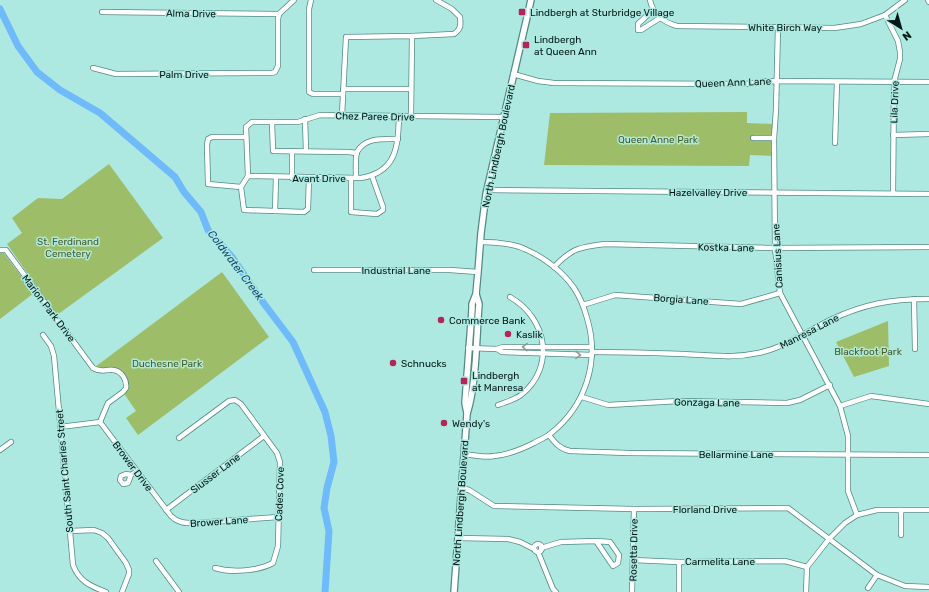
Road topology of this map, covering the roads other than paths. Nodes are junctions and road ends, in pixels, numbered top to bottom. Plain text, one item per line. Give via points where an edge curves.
1 (294, 0) edge
2 (311, 0) edge
3 (436, 0) edge
4 (531, 0) edge
5 (650, 0) edge
6 (905, 0) edge
7 (653, 10) junction
8 (102, 12) dead end
9 (279, 14) junction
10 (885, 15) junction
11 (660, 18) junction
12 (778, 27) junction
13 (412, 36) junction
14 (93, 68) dead end
15 (514, 74) junction
16 (777, 81) junction
17 (837, 82) junction
18 (894, 82) junction
19 (929, 82) edge
20 (412, 89) junction
21 (343, 92) junction
22 (342, 115) junction
23 (399, 116) junction
24 (411, 116) junction
25 (503, 117) junction
26 (305, 119) junction
27 (272, 122) junction
28 (929, 134) edge
29 (893, 135) junction
30 (246, 137) junction
31 (753, 138) dead end
32 (774, 138) junction
33 (398, 140) junction
34 (835, 143) dead end
35 (306, 151) junction
36 (292, 152) junction
37 (357, 153) junction
38 (248, 176) junction
39 (372, 176) junction
40 (276, 178) junction
41 (292, 178) junction
42 (309, 178) junction
43 (353, 178) junction
44 (241, 187) junction
45 (487, 190) junction
46 (775, 193) junction
47 (893, 193) junction
48 (929, 194) edge
49 (275, 211) junction
50 (480, 242) junction
51 (775, 248) junction
52 (929, 248) edge
53 (0, 250) edge
54 (554, 267) junction
55 (314, 270) dead end
56 (478, 272) junction
57 (780, 293) junction
58 (476, 294) junction
59 (510, 297) dead end
60 (914, 299) junction
61 (929, 299) edge
62 (583, 305) junction
63 (43, 335) dead end
64 (802, 336) junction
65 (543, 346) junction
66 (468, 348) junction
67 (475, 349) junction
68 (497, 349) junction
69 (915, 349) dead end
70 (592, 351) junction
71 (542, 354) junction
72 (830, 385) junction
73 (582, 397) junction
74 (929, 404) edge
75 (498, 405) dead end
76 (840, 406) junction
77 (467, 414) junction
78 (100, 422) junction
79 (60, 427) junction
80 (549, 435) junction
81 (264, 436) junction
82 (179, 438) dead end
83 (11, 442) dead end
84 (0, 450) edge
85 (464, 454) junction
86 (848, 455) junction
87 (929, 455) edge
88 (137, 471) junction
89 (131, 475) dead end
90 (462, 488) junction
91 (634, 509) junction
92 (166, 510) junction
93 (901, 510) junction
94 (929, 510) edge
95 (857, 515) junction
96 (278, 516) junction
97 (70, 531) junction
98 (901, 535) dead end
99 (458, 538) junction
100 (829, 539) junction
101 (596, 541) junction
102 (534, 548) junction
103 (541, 548) junction
104 (538, 552) junction
105 (156, 560) dead end
106 (633, 560) junction
107 (679, 562) junction
108 (807, 567) junction
109 (215, 568) dead end
110 (877, 575) junction
111 (929, 587) edge
112 (868, 588) dead end
113 (106, 592) edge
114 (122, 592) edge
115 (179, 592) edge
116 (454, 592) edge
117 (556, 592) edge
118 (632, 592) edge
119 (679, 592) edge
120 (806, 592) edge

1 - 9 street
2 - 21 street via 308,9 309,92
3 - 13 street via 460,17 459,31 454,34
4 - 15 main road, North Lindbergh Boulevard
5 - 7 street, White Birch Way
6 - 10 street, White Birch Way
7 - 11 street, White Birch Way
7 - 11 street via 638,24 638,30
8 - 9 street, Alma Drive
9 - 14 street, Palm Drive via 278,66 275,72 269,74 116,74
10 - 12 street, White Birch Way via 848,26
10 - 18 street, Lila Drive via 900,46 900,59
11 - 12 street, White Birch Way via 678,26
12 - 16 street, Canisius Lane
13 - 20 street
13 - 21 street via 346,37
15 - 16 street, Queen Ann Lane via 554,82 746,84
15 - 25 main road, North Lindbergh Boulevard
16 - 17 street, Queen Ann Lane
16 - 32 street, Canisius Lane
17 - 18 street, Queen Ann Lane
17 - 34 street
18 - 19 street, Queen Ann Lane
18 - 29 street, Lila Drive
20 - 21 street
20 - 24 street
21 - 22 street
22 - 23 street, Chez Paree Drive
22 - 26 street, Chez Paree Drive via 320,115
23 - 24 street, Chez Paree Drive
23 - 33 street
24 - 25 street, Chez Paree Drive
25 - 45 main road, North Lindbergh Boulevard
26 - 27 street, Chez Paree Drive via 298,122
26 - 35 street
27 - 30 street, Chez Paree Drive via 252,122 246,127
27 - 36 street via 273,151
28 - 29 street
29 - 47 street, Lila Drive
30 - 38 street
30 - 44 street via 212,137 208,139 207,146 208,184
31 - 32 street
32 - 46 street, Canisius Lane
33 - 37 street via 374,139 364,144
33 - 39 street via 391,161
35 - 36 street
35 - 37 street
36 - 41 street
37 - 43 street
38 - 40 street, Avant Drive
38 - 44 street
39 - 43 street, Avant Drive
39 - 43 street via 383,210 377,214 351,212
40 - 41 street, Avant Drive
40 - 49 street
41 - 42 street, Avant Drive
42 - 43 street, Avant Drive
42 - 49 street via 308,209 304,212
44 - 49 street via 244,210
45 - 46 street, Hazelvalley Drive
45 - 50 main road, North Lindbergh Boulevard
46 - 47 street, Hazelvalley Drive
46 - 51 street, Canisius Lane
47 - 48 street, Hazelvalley Drive
50 - 54 street via 500,242 527,249
50 - 56 main road, North Lindbergh Boulevard
51 - 52 street, Kostka Lane
51 - 54 street, Kostka Lane via 605,244 580,247 563,257
51 - 57 street, Canisius Lane
53 - 78 street, Marion Park Drive via 6,250 92,366 98,371 112,370 122,376 126,388 108,403
54 - 62 street via 574,288
55 - 56 street, Industrial Lane
56 - 58 main road, North Lindbergh Boulevard
57 - 62 street, Borgia Lane via 741,304 615,295
57 - 64 street, Canisius Lane
58 - 66 main road, North Lindbergh Boulevard via 472,304
58 - 67 main road, North Lindbergh Boulevard via 479,304
59 - 65 street via 533,316
60 - 61 street, Manresa Lane
60 - 64 street, Manresa Lane via 891,300 850,311
60 - 69 street
62 - 70 street via 591,331
63 - 79 street, South Saint Charles Street via 54,356
64 - 70 street, Manresa Lane via 771,350 740,356
64 - 72 street, Canisius Lane
65 -> 68 street, Manresa Lane
65 - 70 street, Manresa Lane
65 - 71 street
66 - 67 street, Manresa Lane
66 - 77 main road, North Lindbergh Boulevard via 465,403
67 - 68 street, Manresa Lane
67 - 77 main road, North Lindbergh Boulevard
68 - 71 street, Manresa Lane via 502,352
71 -> 70 street, Manresa Lane
70 - 73 street via 589,375
71 - 75 street via 542,362 529,386 520,395
72 - 73 street, Gonzaga Lane via 800,400 787,403 678,401 608,405
72 - 76 street, Canisius Lane
73 - 80 street via 567,418
74 - 76 street via 871,396
76 - 86 street, Canisius Lane via 848,436
77 - 85 main road, North Lindbergh Boulevard
78 - 79 street
78 - 88 street, Brower Drive
79 - 97 street, South Saint Charles Street
80 - 85 street via 523,449 494,457
80 - 86 street, Bellarmine Lane via 564,450 570,451
81 - 82 street, Cades Cove via 241,404 235,400 229,401
81 - 92 street, Slusser Lane
81 - 96 street, Cades Cove via 277,453 280,462
83 - 84 street
85 - 90 main road, North Lindbergh Boulevard
86 - 87 street, Bellarmine Lane
86 - 95 street, Canisius Lane via 848,491
88 - 89 street
88 - 92 street, Brower Drive
90 - 91 street, Florland Drive via 494,506
90 - 99 main road, North Lindbergh Boulevard
91 - 100 street, Florland Drive via 788,508
91 - 106 street, Rosetta Drive
92 - 96 street, Brower Lane via 177,521 185,523
93 - 94 street
93 - 95 street via 877,510
93 - 98 street
95 - 100 street
96 - 109 street, Cades Cove via 278,546 273,563 263,568 225,571
97 - 113 street, South Saint Charles Street via 73,565 79,577 87,584
97 - 114 street via 94,530 108,538 129,570
99 - 102 street via 508,539
99 - 116 main road, North Lindbergh Boulevard
100 - 108 street
100 - 110 street, Florland Drive
101 - 101 street via 613,566 618,563 619,555 610,542
101 - 103 street via 561,542
102 - 103 street via 538,545
102 - 104 street
103 - 104 street
104 - 117 street
105 - 115 street
106 - 107 street, Carmelita Lane
106 - 118 street, Rosetta Drive
107 - 108 street, Carmelita Lane via 785,561
107 - 119 street
108 - 120 street
110 - 111 street, Florland Drive via 905,586
110 - 112 street

